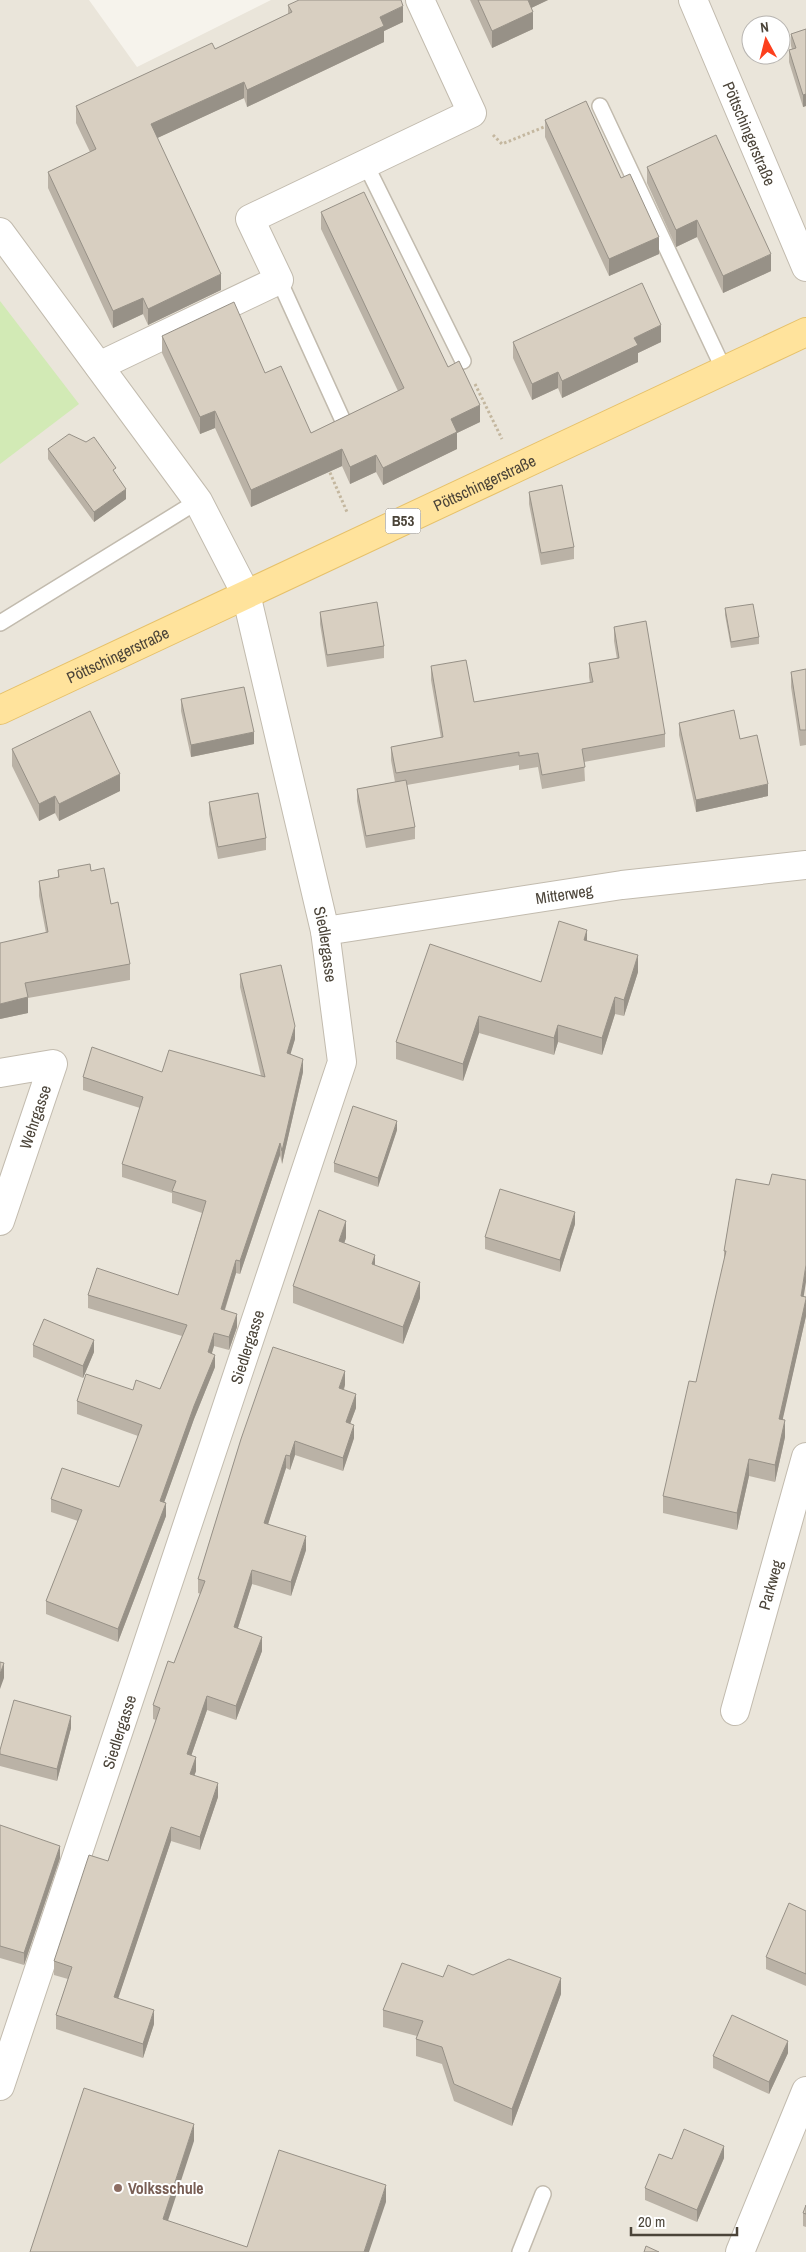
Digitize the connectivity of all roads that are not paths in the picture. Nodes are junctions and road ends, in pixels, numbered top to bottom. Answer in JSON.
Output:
{"nodes":[{"id":1,"x":420,"y":0,"type":"edge"},
{"id":2,"x":694,"y":0,"type":"edge"},
{"id":3,"x":600,"y":106,"type":"road end"},
{"id":4,"x":365,"y":164,"type":"junction"},
{"id":5,"x":0,"y":232,"type":"edge"},
{"id":6,"x":806,"y":267,"type":"edge"},
{"id":7,"x":279,"y":280,"type":"junction"},
{"id":8,"x":806,"y":332,"type":"edge"},
{"id":9,"x":463,"y":361,"type":"road end"},
{"id":10,"x":99,"y":366,"type":"junction"},
{"id":11,"x":724,"y":370,"type":"junction"},
{"id":12,"x":344,"y":423,"type":"edge"},
{"id":13,"x":198,"y":501,"type":"junction"},
{"id":14,"x":246,"y":594,"type":"junction"},
{"id":15,"x":0,"y":623,"type":"edge"},
{"id":16,"x":0,"y":710,"type":"edge"},
{"id":17,"x":806,"y":865,"type":"edge"},
{"id":18,"x":325,"y":931,"type":"junction"},
{"id":19,"x":0,"y":1073,"type":"edge"},
{"id":20,"x":0,"y":1221,"type":"edge"},
{"id":21,"x":806,"y":1458,"type":"edge"},
{"id":22,"x":735,"y":1711,"type":"dead end"},
{"id":23,"x":0,"y":2086,"type":"edge"},
{"id":24,"x":806,"y":2092,"type":"edge"},
{"id":25,"x":543,"y":2194,"type":"dead end"},
{"id":26,"x":520,"y":2252,"type":"edge"},
{"id":27,"x":740,"y":2252,"type":"edge"}],
"edges":[{"from":1,"to":4,"type":"street"},
{"from":2,"to":6,"type":"street","name":"Pöttschingerstraße"},
{"from":3,"to":11,"type":"lane"},
{"from":4,"to":7,"type":"street"},
{"from":4,"to":9,"type":"lane"},
{"from":5,"to":10,"type":"street","name":"Siedlergasse"},
{"from":7,"to":10,"type":"street"},
{"from":7,"to":12,"type":"lane"},
{"from":8,"to":11,"type":"main road","name":"Pöttschingerstraße","number":"B53"},
{"from":10,"to":13,"type":"street","name":"Siedlergasse"},
{"from":11,"to":14,"type":"main road","name":"Pöttschingerstraße","number":"B53"},
{"from":13,"to":14,"type":"street","name":"Siedlergasse"},
{"from":13,"to":15,"type":"lane"},
{"from":14,"to":16,"type":"main road","name":"Pöttschingerstraße","number":"B53"},
{"from":14,"to":18,"type":"street","name":"Siedlergasse"},
{"from":17,"to":18,"type":"street","name":"Mitterweg"},
{"from":18,"to":23,"type":"street","name":"Siedlergasse"},
{"from":19,"to":20,"type":"street","name":"Wehrgasse"},
{"from":21,"to":22,"type":"street","name":"Parkweg"},
{"from":24,"to":27,"type":"street"},
{"from":25,"to":26,"type":"lane"}]}
